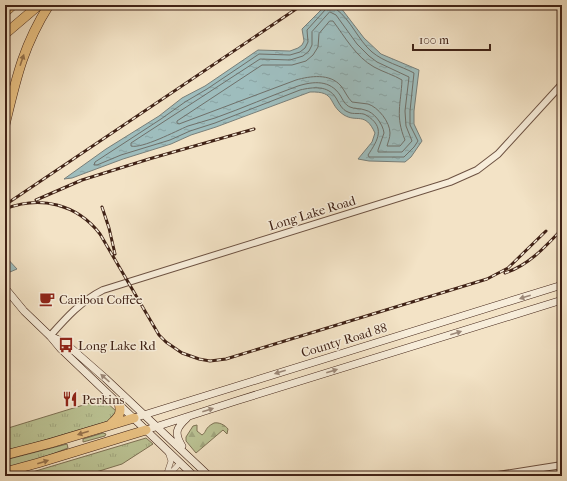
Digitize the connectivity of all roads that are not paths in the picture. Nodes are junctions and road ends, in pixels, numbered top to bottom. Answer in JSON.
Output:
{"nodes":[{"id":1,"x":13,"y":5,"type":"edge"},
{"id":2,"x":39,"y":5,"type":"edge"},
{"id":3,"x":49,"y":5,"type":"edge"},
{"id":4,"x":5,"y":12,"type":"edge"},
{"id":5,"x":5,"y":34,"type":"edge"},
{"id":6,"x":562,"y":84,"type":"edge"},
{"id":7,"x":5,"y":125,"type":"edge"},
{"id":8,"x":562,"y":285,"type":"edge"},
{"id":9,"x":5,"y":288,"type":"edge"},
{"id":10,"x":562,"y":300,"type":"edge"},
{"id":11,"x":50,"y":336,"type":"junction"},
{"id":12,"x":119,"y":404,"type":"junction"},
{"id":13,"x":144,"y":414,"type":"junction"},
{"id":14,"x":189,"y":416,"type":"junction"},
{"id":15,"x":134,"y":418,"type":"junction"},
{"id":16,"x":110,"y":425,"type":"junction"},
{"id":17,"x":157,"y":427,"type":"junction"},
{"id":18,"x":146,"y":430,"type":"junction"},
{"id":19,"x":168,"y":451,"type":"junction"},
{"id":20,"x":186,"y":454,"type":"junction"},
{"id":21,"x":5,"y":455,"type":"edge"},
{"id":22,"x":180,"y":463,"type":"junction"},
{"id":23,"x":562,"y":465,"type":"edge"},
{"id":24,"x":5,"y":472,"type":"edge"},
{"id":25,"x":528,"y":473,"type":"edge"},
{"id":26,"x":167,"y":476,"type":"edge"},
{"id":27,"x":194,"y":476,"type":"edge"},
{"id":28,"x":209,"y":476,"type":"edge"},
{"id":29,"x":492,"y":476,"type":"edge"}],
"edges":[{"from":1,"to":4,"type":"highway"},
{"from":2,"to":5,"type":"highway"},
{"from":7,"to":3,"type":"highway","one_way":true},
{"from":6,"to":11,"type":"street","name":"Long Lake Road"},
{"from":8,"to":13,"type":"main road","name":"County Road 88","one_way":true},
{"from":9,"to":11,"type":"main road"},
{"from":14,"to":10,"type":"main road","name":"County Road 88","one_way":true},
{"from":11,"to":12,"type":"main road"},
{"from":13,"to":11,"type":"main road","one_way":true},
{"from":12,"to":15,"type":"main road"},
{"from":12,"to":16,"type":"highway"},
{"from":13,"to":15,"type":"main road","name":"County Road 88"},
{"from":13,"to":17,"type":"main road"},
{"from":14,"to":17,"type":"main road","name":"County Road 88"},
{"from":14,"to":20,"type":"main road"},
{"from":15,"to":16,"type":"highway"},
{"from":15,"to":18,"type":"main road"},
{"from":16,"to":21,"type":"highway","one_way":true},
{"from":17,"to":18,"type":"main road","name":"County Road 88"},
{"from":17,"to":20,"type":"main road"},
{"from":18,"to":19,"type":"main road"},
{"from":24,"to":18,"type":"highway","one_way":true},
{"from":19,"to":22,"type":"main road"},
{"from":19,"to":26,"type":"street"},
{"from":20,"to":28,"type":"main road"},
{"from":22,"to":26,"type":"street"},
{"from":22,"to":27,"type":"main road"},
{"from":23,"to":25,"type":"street"},
{"from":25,"to":29,"type":"street"}]}
